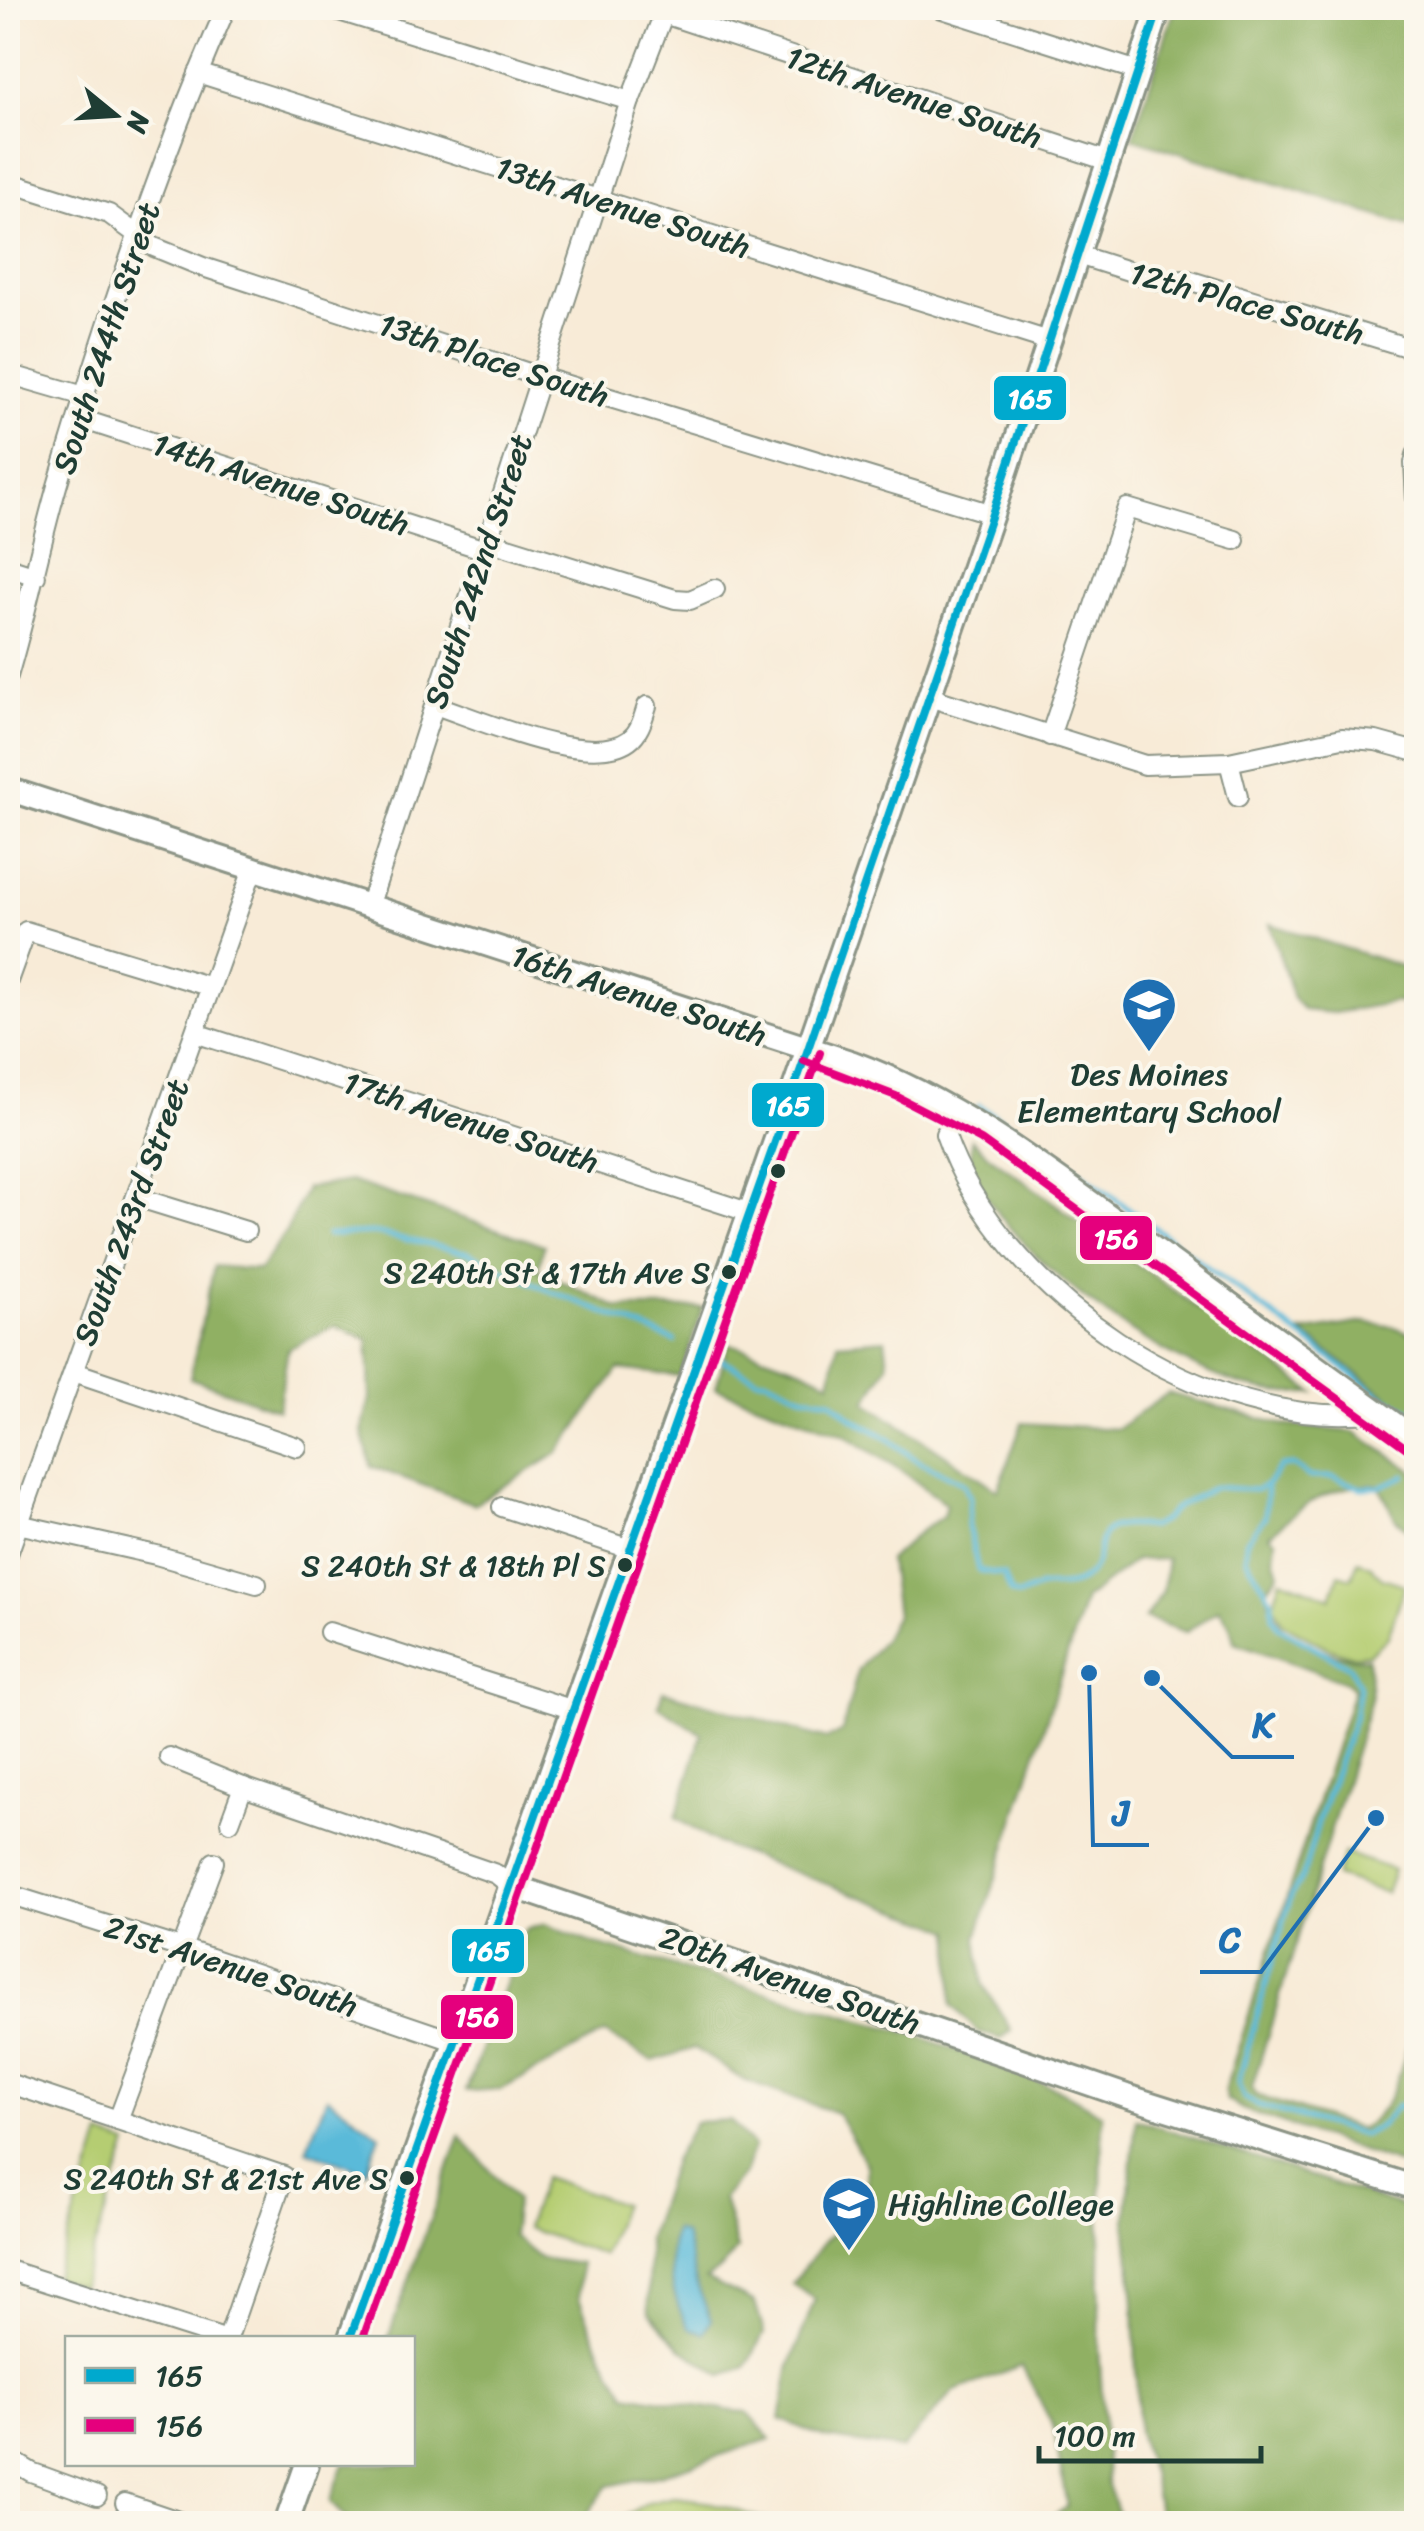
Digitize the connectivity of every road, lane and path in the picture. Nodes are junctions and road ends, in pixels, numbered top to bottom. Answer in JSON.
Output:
{"nodes":[{"id":1,"x":226,"y":8,"type":"edge"},
{"id":2,"x":329,"y":8,"type":"edge"},
{"id":3,"x":939,"y":8,"type":"edge"},
{"id":4,"x":1159,"y":8,"type":"edge"},
{"id":5,"x":665,"y":11,"type":"edge"},
{"id":6,"x":1138,"y":71,"type":"junction"},
{"id":7,"x":198,"y":73,"type":"junction"},
{"id":8,"x":630,"y":101,"type":"junction"},
{"id":9,"x":1108,"y":160,"type":"junction"},
{"id":10,"x":8,"y":182,"type":"edge"},
{"id":11,"x":598,"y":199,"type":"junction"},
{"id":12,"x":139,"y":236,"type":"junction"},
{"id":13,"x":1078,"y":255,"type":"junction"},
{"id":14,"x":1048,"y":341,"type":"junction"},
{"id":15,"x":1416,"y":350,"type":"edge"},
{"id":16,"x":8,"y":374,"type":"edge"},
{"id":17,"x":541,"y":377,"type":"junction"},
{"id":18,"x":84,"y":396,"type":"junction"},
{"id":19,"x":78,"y":418,"type":"junction"},
{"id":20,"x":1416,"y":455,"type":"edge"},
{"id":21,"x":1416,"y":500,"type":"edge"},
{"id":22,"x":992,"y":514,"type":"junction"},
{"id":23,"x":1235,"y":540,"type":"dead end"},
{"id":24,"x":486,"y":545,"type":"junction"},
{"id":25,"x":8,"y":568,"type":"edge"},
{"id":26,"x":36,"y":576,"type":"junction"},
{"id":27,"x":715,"y":589,"type":"dead end"},
{"id":28,"x":8,"y":676,"type":"edge"},
{"id":29,"x":928,"y":697,"type":"junction"},
{"id":30,"x":435,"y":704,"type":"junction"},
{"id":31,"x":647,"y":706,"type":"dead end"},
{"id":32,"x":1050,"y":736,"type":"junction"},
{"id":33,"x":1416,"y":752,"type":"edge"},
{"id":34,"x":1229,"y":762,"type":"junction"},
{"id":35,"x":8,"y":788,"type":"edge"},
{"id":36,"x":1238,"y":796,"type":"dead end"},
{"id":37,"x":253,"y":869,"type":"junction"},
{"id":38,"x":369,"y":908,"type":"junction"},
{"id":39,"x":8,"y":981,"type":"edge"},
{"id":40,"x":211,"y":988,"type":"junction"},
{"id":41,"x":194,"y":1033,"type":"junction"},
{"id":42,"x":808,"y":1049,"type":"junction"},
{"id":43,"x":944,"y":1134,"type":"dead end"},
{"id":44,"x":136,"y":1197,"type":"junction"},
{"id":45,"x":748,"y":1212,"type":"junction"},
{"id":46,"x":246,"y":1232,"type":"dead end"},
{"id":47,"x":74,"y":1372,"type":"junction"},
{"id":48,"x":1378,"y":1412,"type":"junction"},
{"id":49,"x":1416,"y":1440,"type":"edge"},
{"id":50,"x":297,"y":1448,"type":"dead end"},
{"id":51,"x":502,"y":1507,"type":"dead end"},
{"id":52,"x":18,"y":1524,"type":"junction"},
{"id":53,"x":630,"y":1548,"type":"junction"},
{"id":54,"x":8,"y":1554,"type":"edge"},
{"id":55,"x":257,"y":1584,"type":"dead end"},
{"id":56,"x":329,"y":1632,"type":"dead end"},
{"id":57,"x":574,"y":1710,"type":"junction"},
{"id":58,"x":169,"y":1758,"type":"dead end"},
{"id":59,"x":243,"y":1787,"type":"junction"},
{"id":60,"x":230,"y":1822,"type":"dead end"},
{"id":61,"x":214,"y":1862,"type":"dead end"},
{"id":62,"x":510,"y":1885,"type":"junction"},
{"id":63,"x":8,"y":1894,"type":"edge"},
{"id":64,"x":184,"y":1949,"type":"junction"},
{"id":65,"x":454,"y":2041,"type":"junction"},
{"id":66,"x":8,"y":2082,"type":"edge"},
{"id":67,"x":118,"y":2120,"type":"junction"},
{"id":68,"x":1416,"y":2188,"type":"edge"},
{"id":69,"x":8,"y":2270,"type":"edge"},
{"id":70,"x":219,"y":2336,"type":"edge"},
{"id":71,"x":226,"y":2336,"type":"edge"},
{"id":72,"x":351,"y":2336,"type":"edge"},
{"id":73,"x":8,"y":2458,"type":"edge"},
{"id":74,"x":306,"y":2466,"type":"edge"},
{"id":75,"x":97,"y":2496,"type":"dead end"},
{"id":76,"x":125,"y":2502,"type":"dead end"},
{"id":77,"x":187,"y":2524,"type":"edge"},
{"id":78,"x":286,"y":2524,"type":"edge"}],
"edges":[{"from":1,"to":7,"type":"street","name":"South 244th Street"},
{"from":2,"to":8,"type":"street"},
{"from":3,"to":6,"type":"street"},
{"from":4,"to":6,"type":"main road"},
{"from":5,"to":8,"type":"street","name":"South 242nd Street"},
{"from":5,"to":9,"type":"street","name":"12th Avenue South"},
{"from":6,"to":9,"type":"main road"},
{"from":7,"to":11,"type":"street","name":"13th Avenue South"},
{"from":7,"to":12,"type":"street","name":"South 244th Street"},
{"from":8,"to":11,"type":"street","name":"South 242nd Street"},
{"from":9,"to":13,"type":"main road"},
{"from":10,"to":12,"type":"street","name":"13th Place South"},
{"from":11,"to":14,"type":"street","name":"13th Avenue South"},
{"from":11,"to":17,"type":"street","name":"South 242nd Street"},
{"from":12,"to":17,"type":"street","name":"13th Place South"},
{"from":12,"to":18,"type":"street","name":"South 244th Street"},
{"from":13,"to":14,"type":"main road"},
{"from":13,"to":15,"type":"street","name":"12th Place South"},
{"from":14,"to":22,"type":"main road"},
{"from":16,"to":18,"type":"street"},
{"from":17,"to":22,"type":"street","name":"13th Place South"},
{"from":17,"to":24,"type":"street","name":"South 242nd Street"},
{"from":18,"to":19,"type":"street","name":"South 244th Street"},
{"from":19,"to":24,"type":"street","name":"14th Avenue South"},
{"from":19,"to":26,"type":"street","name":"South 244th Street"},
{"from":20,"to":21,"type":"street"},
{"from":22,"to":29,"type":"main road"},
{"from":23,"to":32,"type":"street"},
{"from":24,"to":27,"type":"street","name":"14th Avenue South"},
{"from":24,"to":30,"type":"street","name":"South 242nd Street"},
{"from":25,"to":26,"type":"street"},
{"from":26,"to":28,"type":"street","name":"South 244th Street"},
{"from":29,"to":32,"type":"street"},
{"from":29,"to":42,"type":"main road"},
{"from":30,"to":31,"type":"street"},
{"from":30,"to":38,"type":"street","name":"South 242nd Street"},
{"from":32,"to":34,"type":"street"},
{"from":33,"to":34,"type":"street"},
{"from":34,"to":36,"type":"street"},
{"from":35,"to":37,"type":"main road","name":"16th Avenue South"},
{"from":37,"to":38,"type":"main road","name":"16th Avenue South"},
{"from":37,"to":40,"type":"street","name":"South 243rd Street"},
{"from":38,"to":42,"type":"main road","name":"16th Avenue South"},
{"from":39,"to":40,"type":"street"},
{"from":40,"to":41,"type":"street","name":"South 243rd Street"},
{"from":41,"to":44,"type":"street","name":"South 243rd Street"},
{"from":41,"to":45,"type":"street","name":"17th Avenue South"},
{"from":42,"to":45,"type":"main road"},
{"from":42,"to":48,"type":"main road","name":"16th Avenue South"},
{"from":43,"to":48,"type":"street"},
{"from":44,"to":46,"type":"street"},
{"from":44,"to":47,"type":"street","name":"South 243rd Street"},
{"from":45,"to":53,"type":"main road"},
{"from":47,"to":50,"type":"street"},
{"from":47,"to":52,"type":"street","name":"South 243rd Street"},
{"from":48,"to":49,"type":"main road","name":"16th Avenue South"},
{"from":51,"to":53,"type":"street"},
{"from":52,"to":54,"type":"street","name":"South 243rd Street"},
{"from":52,"to":55,"type":"street"},
{"from":53,"to":57,"type":"main road"},
{"from":56,"to":57,"type":"street"},
{"from":57,"to":62,"type":"main road"},
{"from":58,"to":59,"type":"street","name":"20th Avenue South"},
{"from":59,"to":60,"type":"street"},
{"from":59,"to":62,"type":"street","name":"20th Avenue South"},
{"from":61,"to":64,"type":"street"},
{"from":62,"to":65,"type":"main road"},
{"from":62,"to":68,"type":"main road","name":"20th Avenue South"},
{"from":63,"to":64,"type":"street","name":"21st Avenue South"},
{"from":64,"to":65,"type":"street","name":"21st Avenue South"},
{"from":64,"to":67,"type":"street"},
{"from":65,"to":72,"type":"main road"},
{"from":66,"to":67,"type":"street"},
{"from":67,"to":71,"type":"street"},
{"from":69,"to":70,"type":"street"},
{"from":73,"to":75,"type":"street"},
{"from":74,"to":78,"type":"main road"},
{"from":76,"to":77,"type":"street"}]}
